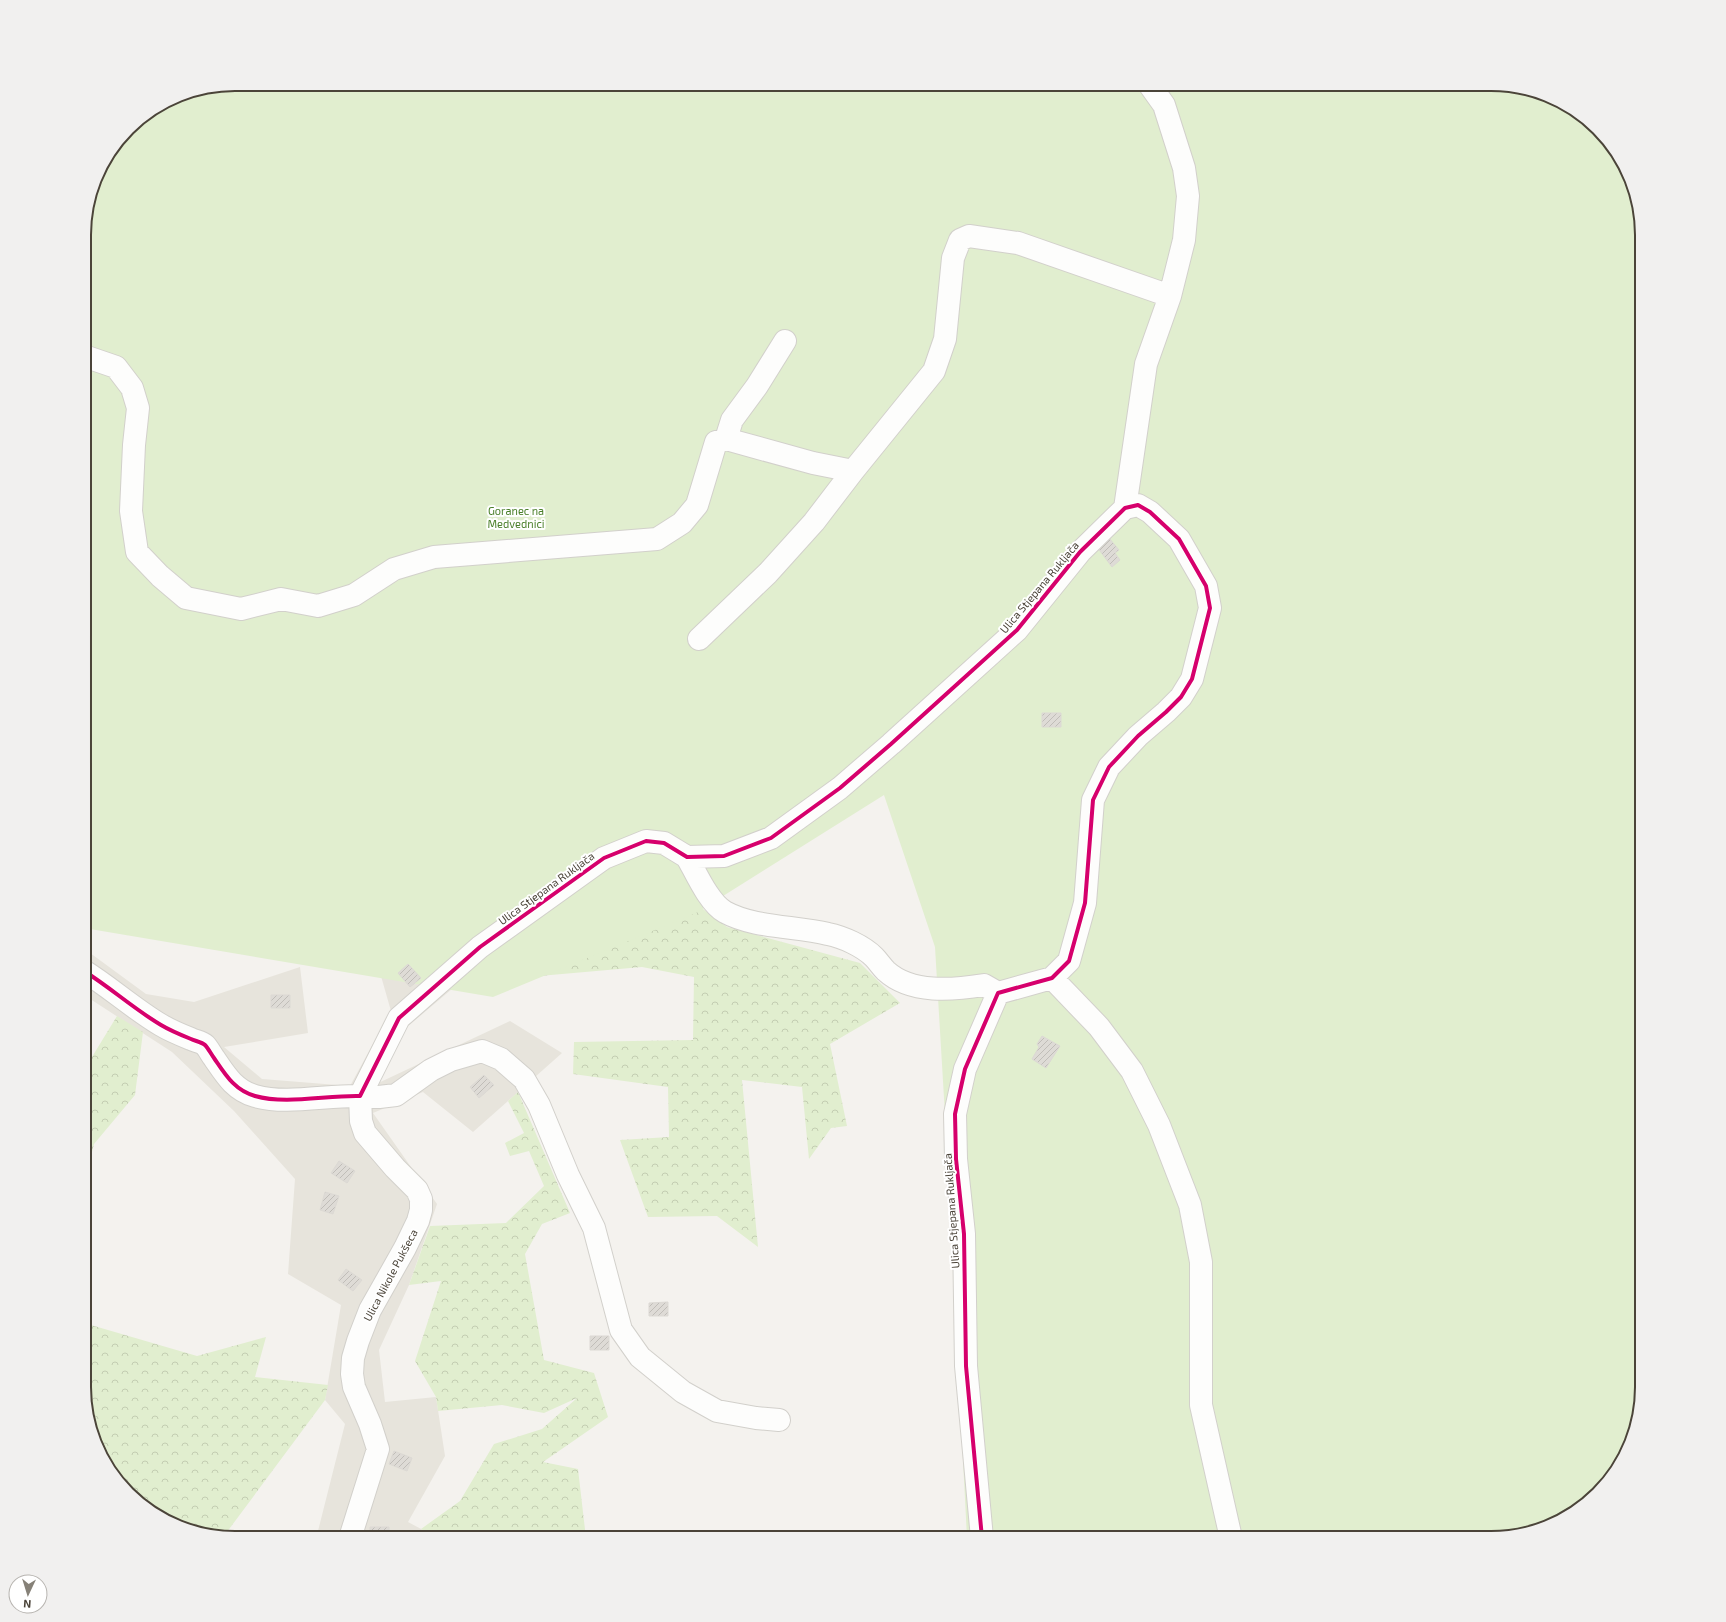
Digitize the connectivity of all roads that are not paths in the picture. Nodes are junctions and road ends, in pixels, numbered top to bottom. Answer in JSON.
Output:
{"nodes":[{"id":1,"x":1154,"y":91,"type":"edge"},
{"id":2,"x":1170,"y":296,"type":"junction"},
{"id":3,"x":785,"y":341,"type":"dead end"},
{"id":4,"x":91,"y":358,"type":"edge"},
{"id":5,"x":726,"y":438,"type":"junction"},
{"id":6,"x":853,"y":471,"type":"junction"},
{"id":7,"x":1125,"y":508,"type":"junction"},
{"id":8,"x":699,"y":639,"type":"dead end"},
{"id":9,"x":687,"y":858,"type":"junction"},
{"id":10,"x":91,"y":976,"type":"edge"},
{"id":11,"x":1052,"y":978,"type":"junction"},
{"id":12,"x":998,"y":993,"type":"junction"},
{"id":13,"x":360,"y":1096,"type":"junction"},
{"id":14,"x":779,"y":1420,"type":"dead end"},
{"id":15,"x":352,"y":1531,"type":"edge"},
{"id":16,"x":981,"y":1531,"type":"edge"},
{"id":17,"x":1230,"y":1531,"type":"edge"}],
"edges":[{"from":1,"to":2,"type":"street"},
{"from":2,"to":6,"type":"street"},
{"from":2,"to":7,"type":"street"},
{"from":3,"to":5,"type":"street"},
{"from":4,"to":5,"type":"street"},
{"from":5,"to":6,"type":"street"},
{"from":6,"to":8,"type":"street"},
{"from":7,"to":9,"type":"street","name":"Ulica Stjepana Rukljača"},
{"from":7,"to":11,"type":"street"},
{"from":9,"to":12,"type":"street","name":"Ulica Stjepana Rukljača"},
{"from":9,"to":13,"type":"street","name":"Ulica Stjepana Rukljača"},
{"from":10,"to":13,"type":"street"},
{"from":11,"to":12,"type":"street"},
{"from":11,"to":17,"type":"street"},
{"from":12,"to":16,"type":"street","name":"Ulica Stjepana Rukljača"},
{"from":13,"to":14,"type":"street"},
{"from":13,"to":15,"type":"street","name":"Ulica Nikole Pukšeca"}]}
